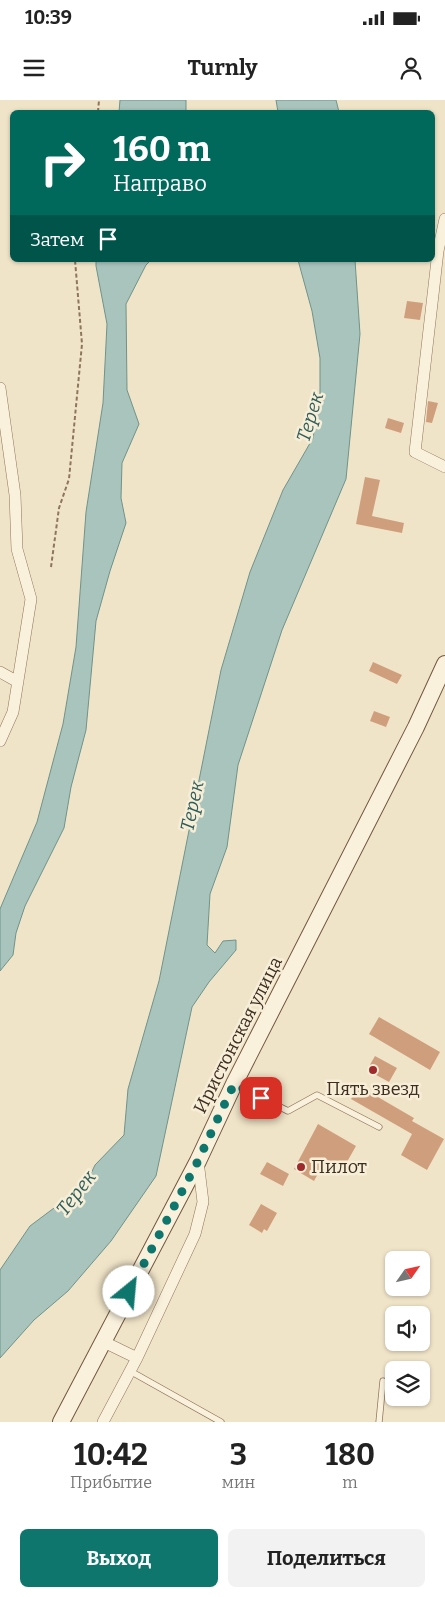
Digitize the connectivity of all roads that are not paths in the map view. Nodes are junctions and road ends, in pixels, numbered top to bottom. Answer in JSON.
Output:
{"nodes":[{"id":1,"x":445,"y":219,"type":"edge"},
{"id":2,"x":0,"y":388,"type":"edge"},
{"id":3,"x":4,"y":439,"type":"edge"},
{"id":4,"x":445,"y":467,"type":"edge"},
{"id":5,"x":445,"y":664,"type":"edge"},
{"id":6,"x":0,"y":672,"type":"edge"},
{"id":7,"x":18,"y":682,"type":"junction"},
{"id":8,"x":0,"y":741,"type":"edge"},
{"id":9,"x":234,"y":1084,"type":"junction"},
{"id":10,"x":379,"y":1127,"type":"dead end"},
{"id":11,"x":198,"y":1161,"type":"junction"},
{"id":12,"x":104,"y":1342,"type":"junction"},
{"id":13,"x":137,"y":1358,"type":"junction"},
{"id":14,"x":130,"y":1371,"type":"junction"},
{"id":15,"x":383,"y":1381,"type":"dead end"},
{"id":16,"x":61,"y":1422,"type":"edge"},
{"id":17,"x":103,"y":1422,"type":"edge"},
{"id":18,"x":221,"y":1422,"type":"edge"},
{"id":19,"x":379,"y":1422,"type":"edge"}],
"edges":[{"from":1,"to":4,"type":"street"},
{"from":2,"to":3,"type":"street"},
{"from":3,"to":7,"type":"street"},
{"from":5,"to":9,"type":"main road","name":"Иристонская улица"},
{"from":6,"to":7,"type":"street"},
{"from":7,"to":8,"type":"street"},
{"from":9,"to":10,"type":"lane"},
{"from":9,"to":11,"type":"main road","name":"Иристонская улица"},
{"from":11,"to":12,"type":"main road","name":"Иристонская улица"},
{"from":11,"to":13,"type":"street"},
{"from":12,"to":13,"type":"street"},
{"from":12,"to":16,"type":"main road","name":"Иристонская улица"},
{"from":13,"to":14,"type":"street"},
{"from":14,"to":17,"type":"street"},
{"from":14,"to":18,"type":"lane"},
{"from":15,"to":19,"type":"lane"}]}
